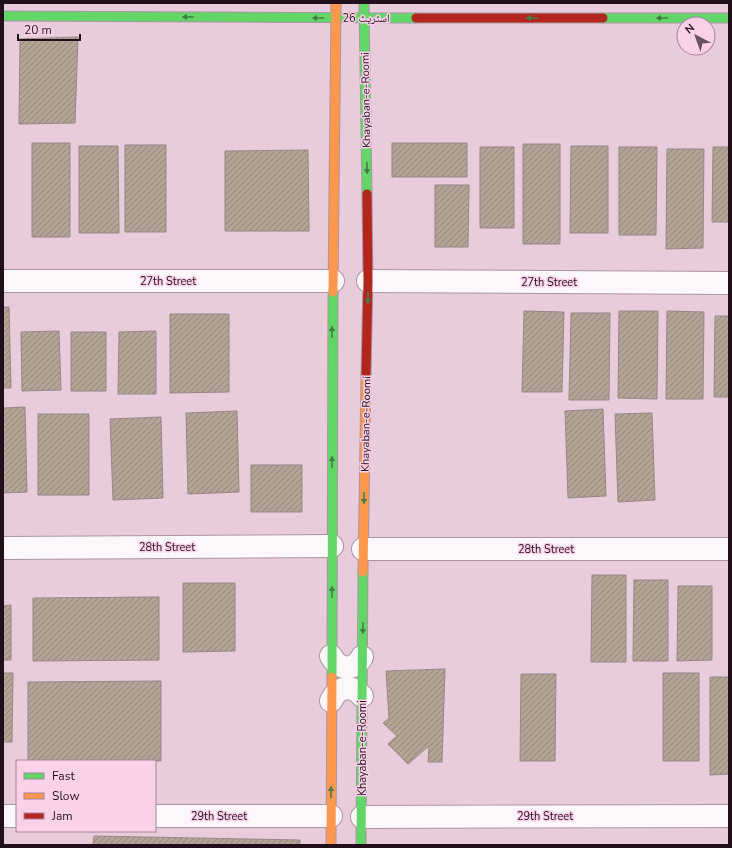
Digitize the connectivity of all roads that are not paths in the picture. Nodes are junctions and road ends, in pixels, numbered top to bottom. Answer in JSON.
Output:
{"nodes":[{"id":1,"x":336,"y":3,"type":"edge"},
{"id":2,"x":364,"y":3,"type":"edge"},
{"id":3,"x":3,"y":16,"type":"edge"},
{"id":4,"x":336,"y":18,"type":"junction"},
{"id":5,"x":364,"y":18,"type":"junction"},
{"id":6,"x":729,"y":18,"type":"edge"},
{"id":7,"x":3,"y":281,"type":"edge"},
{"id":8,"x":333,"y":281,"type":"junction"},
{"id":9,"x":368,"y":281,"type":"junction"},
{"id":10,"x":729,"y":283,"type":"edge"},
{"id":11,"x":332,"y":546,"type":"junction"},
{"id":12,"x":3,"y":548,"type":"edge"},
{"id":13,"x":363,"y":549,"type":"junction"},
{"id":14,"x":729,"y":549,"type":"edge"},
{"id":15,"x":331,"y":656,"type":"junction"},
{"id":16,"x":362,"y":657,"type":"junction"},
{"id":17,"x":362,"y":696,"type":"junction"},
{"id":18,"x":331,"y":701,"type":"junction"},
{"id":19,"x":3,"y":816,"type":"edge"},
{"id":20,"x":16,"y":816,"type":"edge"},
{"id":21,"x":156,"y":816,"type":"edge"},
{"id":22,"x":331,"y":816,"type":"junction"},
{"id":23,"x":729,"y":816,"type":"edge"},
{"id":24,"x":362,"y":817,"type":"junction"},
{"id":25,"x":331,"y":845,"type":"edge"},
{"id":26,"x":362,"y":845,"type":"edge"}],
"edges":[{"from":1,"to":4,"type":"street"},
{"from":2,"to":5,"type":"street","name":"Khayaban-e-Roomi"},
{"from":4,"to":3,"type":"street","name":"اسٹریٹ 26","one_way":true},
{"from":4,"to":5,"type":"street","name":"اسٹریٹ 26"},
{"from":4,"to":8,"type":"street"},
{"from":6,"to":5,"type":"street","name":"اسٹریٹ 26","one_way":true},
{"from":5,"to":9,"type":"street","name":"Khayaban-e-Roomi","one_way":true},
{"from":7,"to":8,"type":"street","name":"27th Street"},
{"from":11,"to":8,"type":"street","one_way":true},
{"from":9,"to":10,"type":"street","name":"27th Street"},
{"from":9,"to":13,"type":"street","name":"Khayaban-e-Roomi","one_way":true},
{"from":11,"to":12,"type":"street","name":"28th Street"},
{"from":15,"to":11,"type":"street","one_way":true},
{"from":13,"to":14,"type":"street","name":"28th Street"},
{"from":13,"to":16,"type":"street","name":"Khayaban-e-Roomi","one_way":true},
{"from":15,"to":16,"type":"street"},
{"from":15,"to":18,"type":"street"},
{"from":16,"to":17,"type":"street","name":"Khayaban-e-Roomi"},
{"from":17,"to":18,"type":"street"},
{"from":17,"to":24,"type":"street","name":"Khayaban-e-Roomi"},
{"from":22,"to":18,"type":"street","one_way":true},
{"from":19,"to":20,"type":"street"},
{"from":21,"to":22,"type":"street","name":"29th Street"},
{"from":22,"to":25,"type":"street"},
{"from":23,"to":24,"type":"street","name":"29th Street"},
{"from":24,"to":26,"type":"street","name":"Khayaban-e-Roomi"}]}
